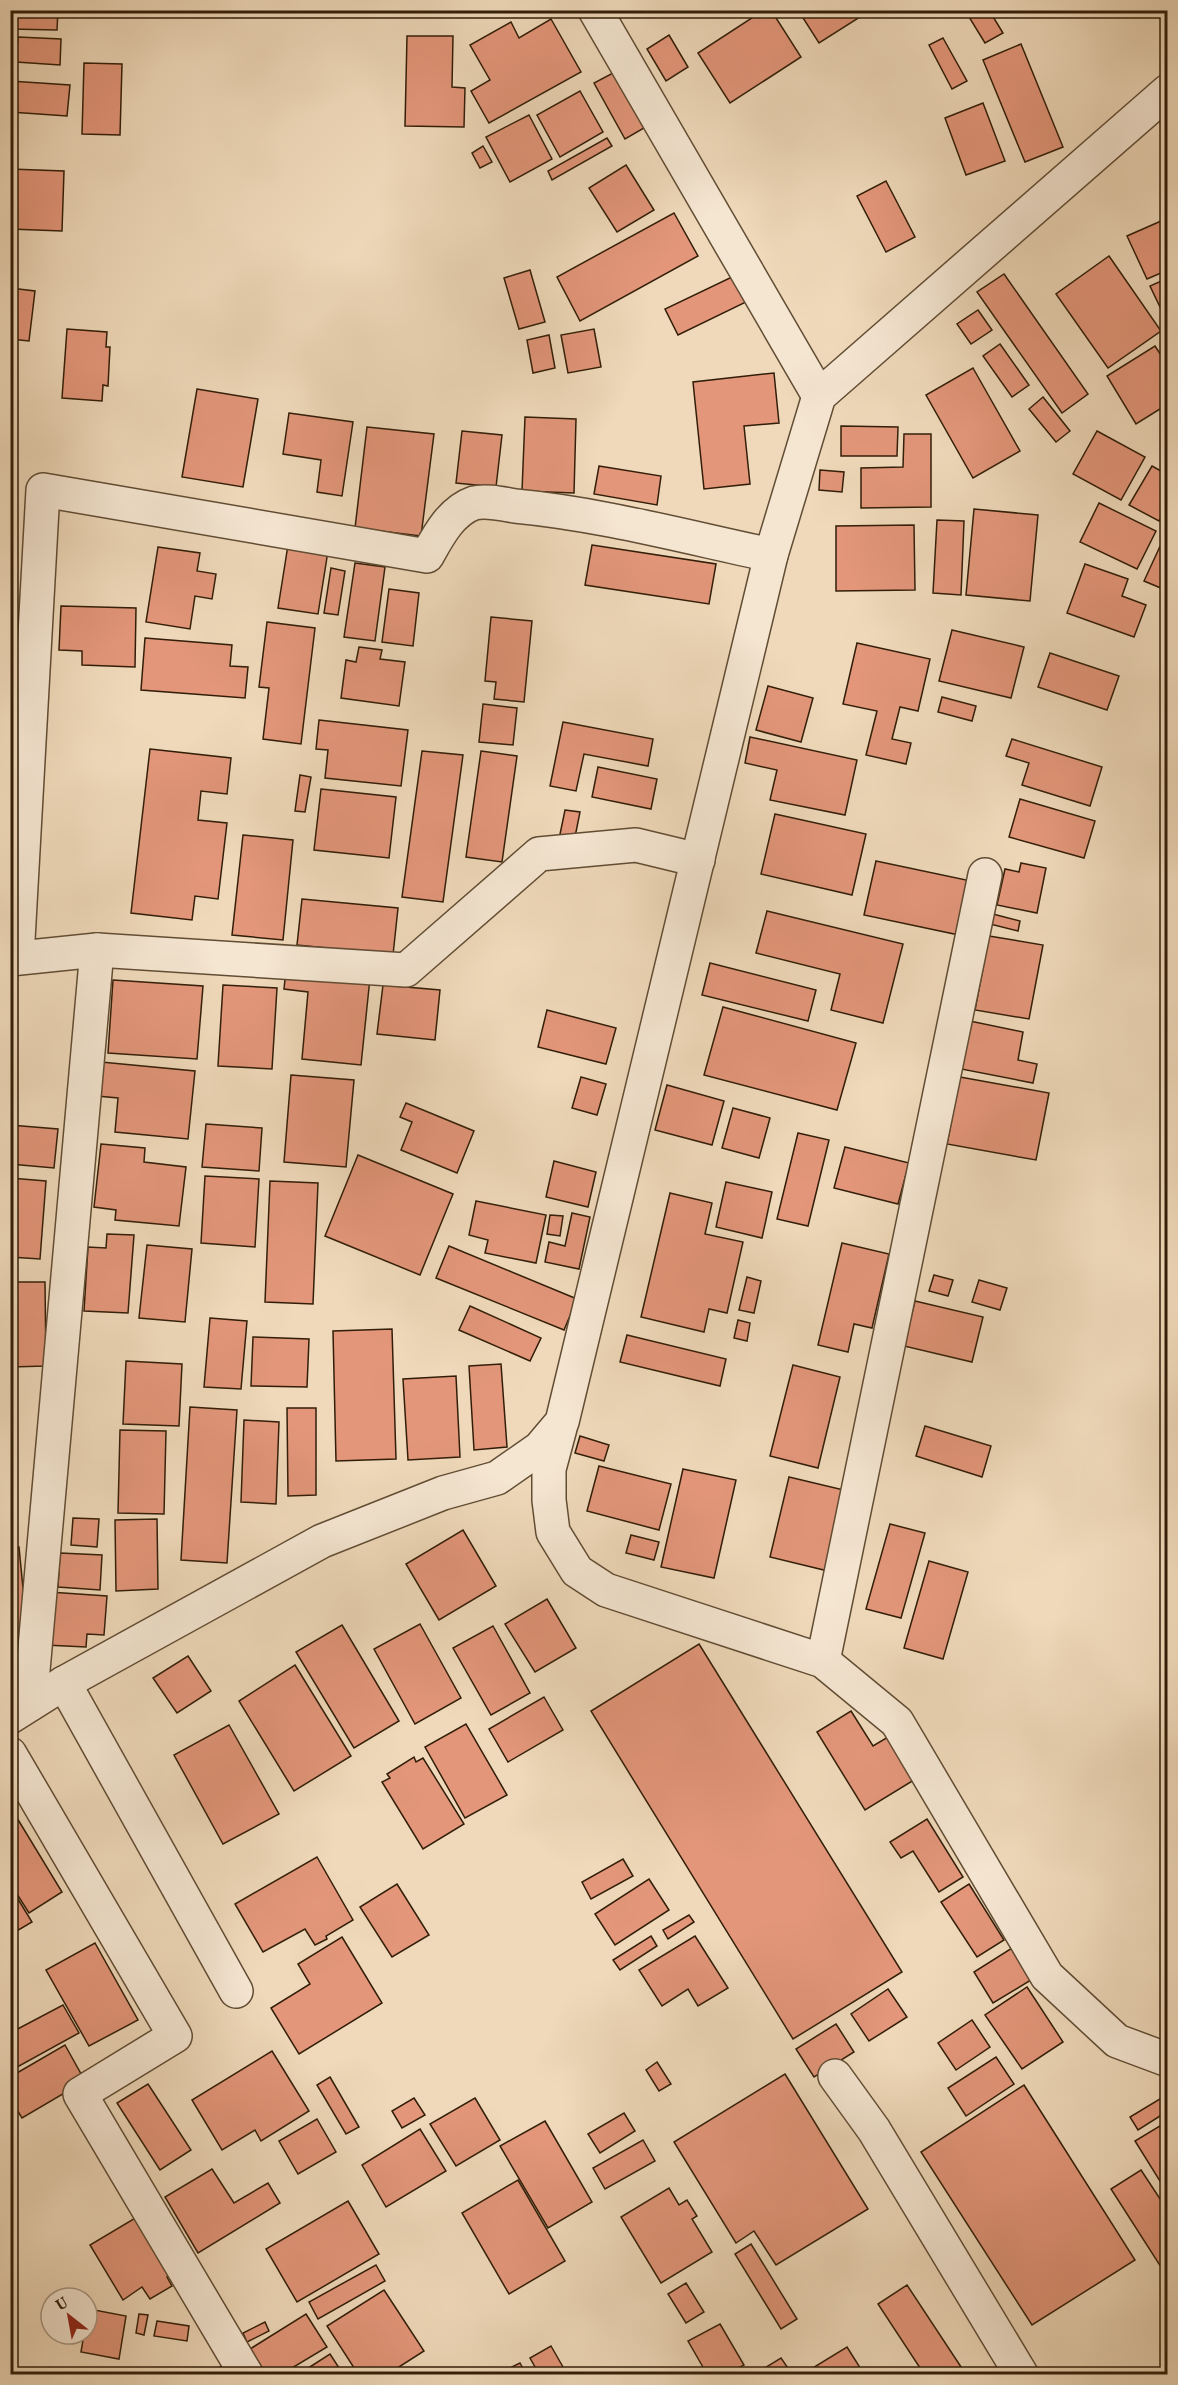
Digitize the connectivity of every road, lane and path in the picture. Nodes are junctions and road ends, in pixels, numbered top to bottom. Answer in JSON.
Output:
{"nodes":[{"id":1,"x":595,"y":10,"type":"edge"},
{"id":2,"x":1167,"y":91,"type":"edge"},
{"id":3,"x":819,"y":396,"type":"junction"},
{"id":4,"x":771,"y":555,"type":"junction"},
{"id":5,"x":698,"y":860,"type":"junction"},
{"id":6,"x":985,"y":875,"type":"dead end"},
{"id":7,"x":98,"y":950,"type":"junction"},
{"id":8,"x":14,"y":959,"type":"edge"},
{"id":9,"x":562,"y":1422,"type":"junction"},
{"id":10,"x":823,"y":1661,"type":"junction"},
{"id":11,"x":64,"y":1683,"type":"junction"},
{"id":12,"x":20,"y":1711,"type":"edge"},
{"id":13,"x":10,"y":1754,"type":"edge"},
{"id":14,"x":236,"y":1991,"type":"dead end"},
{"id":15,"x":1167,"y":2060,"type":"edge"},
{"id":16,"x":835,"y":2076,"type":"dead end"},
{"id":17,"x":246,"y":2374,"type":"edge"},
{"id":18,"x":1022,"y":2374,"type":"edge"}],
"edges":[{"from":1,"to":3,"type":"street"},
{"from":2,"to":3,"type":"street"},
{"from":3,"to":4,"type":"street"},
{"from":4,"to":5,"type":"street"},
{"from":4,"to":8,"type":"street"},
{"from":5,"to":7,"type":"street"},
{"from":5,"to":9,"type":"street"},
{"from":6,"to":10,"type":"street"},
{"from":7,"to":8,"type":"street"},
{"from":7,"to":12,"type":"street"},
{"from":9,"to":10,"type":"street"},
{"from":9,"to":11,"type":"street"},
{"from":10,"to":15,"type":"street"},
{"from":11,"to":12,"type":"street"},
{"from":11,"to":14,"type":"street"},
{"from":13,"to":17,"type":"street"},
{"from":16,"to":18,"type":"street"}]}
